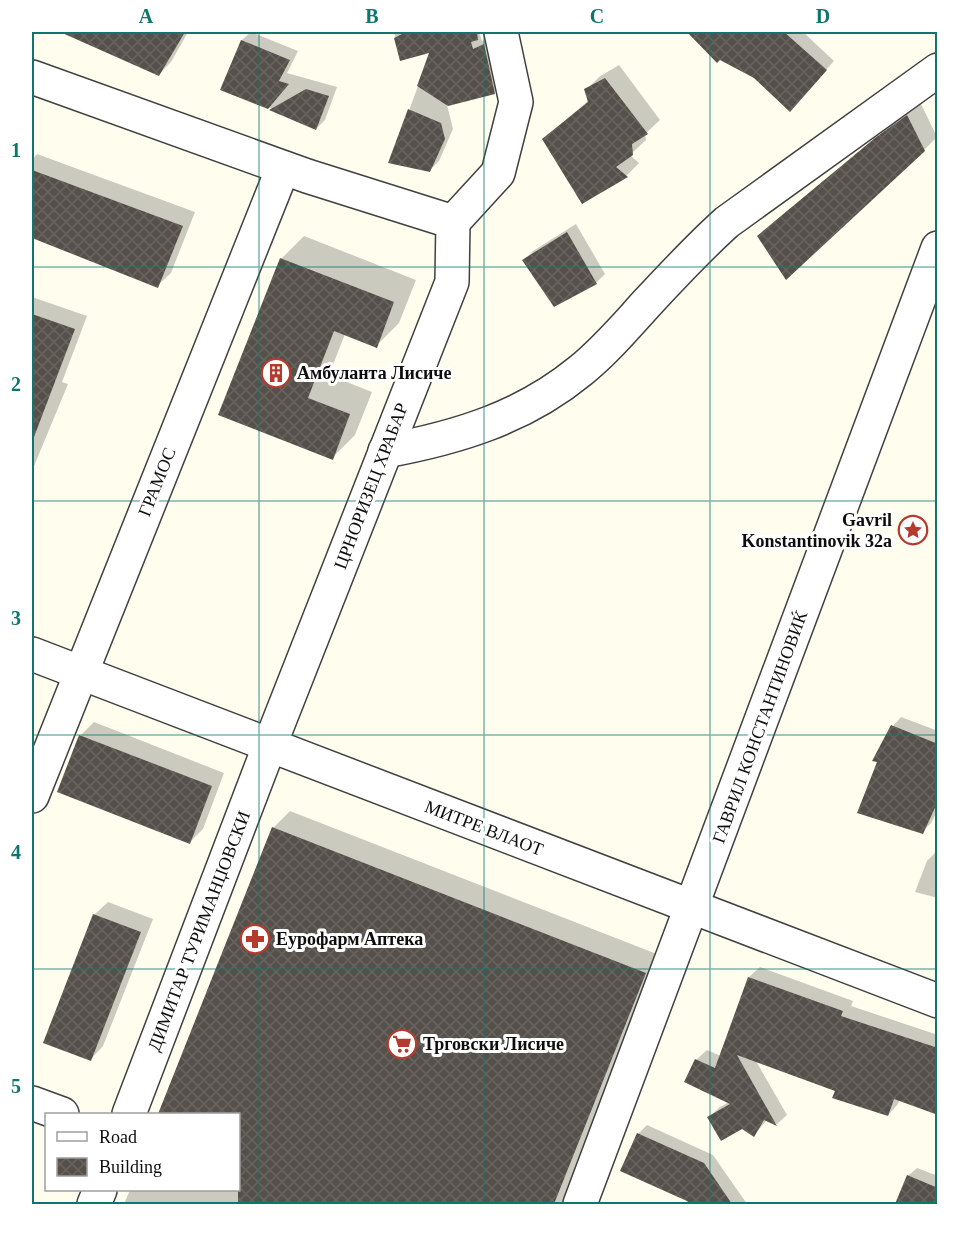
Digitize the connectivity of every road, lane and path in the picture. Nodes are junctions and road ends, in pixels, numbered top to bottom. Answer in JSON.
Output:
{"nodes":[{"id":1,"x":501,"y":32,"type":"edge"},
{"id":2,"x":938,"y":70,"type":"edge"},
{"id":3,"x":32,"y":77,"type":"edge"},
{"id":4,"x":283,"y":168,"type":"junction"},
{"id":5,"x":453,"y":222,"type":"junction"},
{"id":6,"x":938,"y":248,"type":"edge"},
{"id":7,"x":385,"y":451,"type":"junction"},
{"id":8,"x":32,"y":654,"type":"edge"},
{"id":9,"x":80,"y":673,"type":"junction"},
{"id":10,"x":269,"y":747,"type":"junction"},
{"id":11,"x":32,"y":796,"type":"edge"},
{"id":12,"x":693,"y":906,"type":"junction"},
{"id":13,"x":938,"y":1001,"type":"edge"},
{"id":14,"x":32,"y":1103,"type":"edge"},
{"id":15,"x":59,"y":1113,"type":"edge"},
{"id":16,"x":129,"y":1113,"type":"edge"},
{"id":17,"x":580,"y":1204,"type":"edge"}],
"edges":[{"from":1,"to":5,"type":"street"},
{"from":2,"to":7,"type":"street"},
{"from":3,"to":4,"type":"street"},
{"from":4,"to":5,"type":"street"},
{"from":4,"to":9,"type":"street","name":"ГРАМОС"},
{"from":5,"to":7,"type":"street","name":"ЦРНОРИЗЕЦ ХРАБАР"},
{"from":6,"to":12,"type":"street","name":"ГАВРИЛ КОНСТАНТИНОВИЌ"},
{"from":7,"to":10,"type":"street","name":"ЦРНОРИЗЕЦ ХРАБАР"},
{"from":8,"to":9,"type":"street","name":"МИТРЕ ВЛАОТ"},
{"from":9,"to":10,"type":"street","name":"МИТРЕ ВЛАОТ"},
{"from":9,"to":11,"type":"street","name":"ГРАМОС"},
{"from":10,"to":12,"type":"street","name":"МИТРЕ ВЛАОТ"},
{"from":10,"to":16,"type":"street","name":"ДИМИТАР ТУРИМАНЏОВСКИ"},
{"from":12,"to":13,"type":"street","name":"МИТРЕ ВЛАОТ"},
{"from":12,"to":17,"type":"street","name":"ГАВРИЛ КОНСТАНТИНОВИЌ"},
{"from":14,"to":15,"type":"street"}]}
